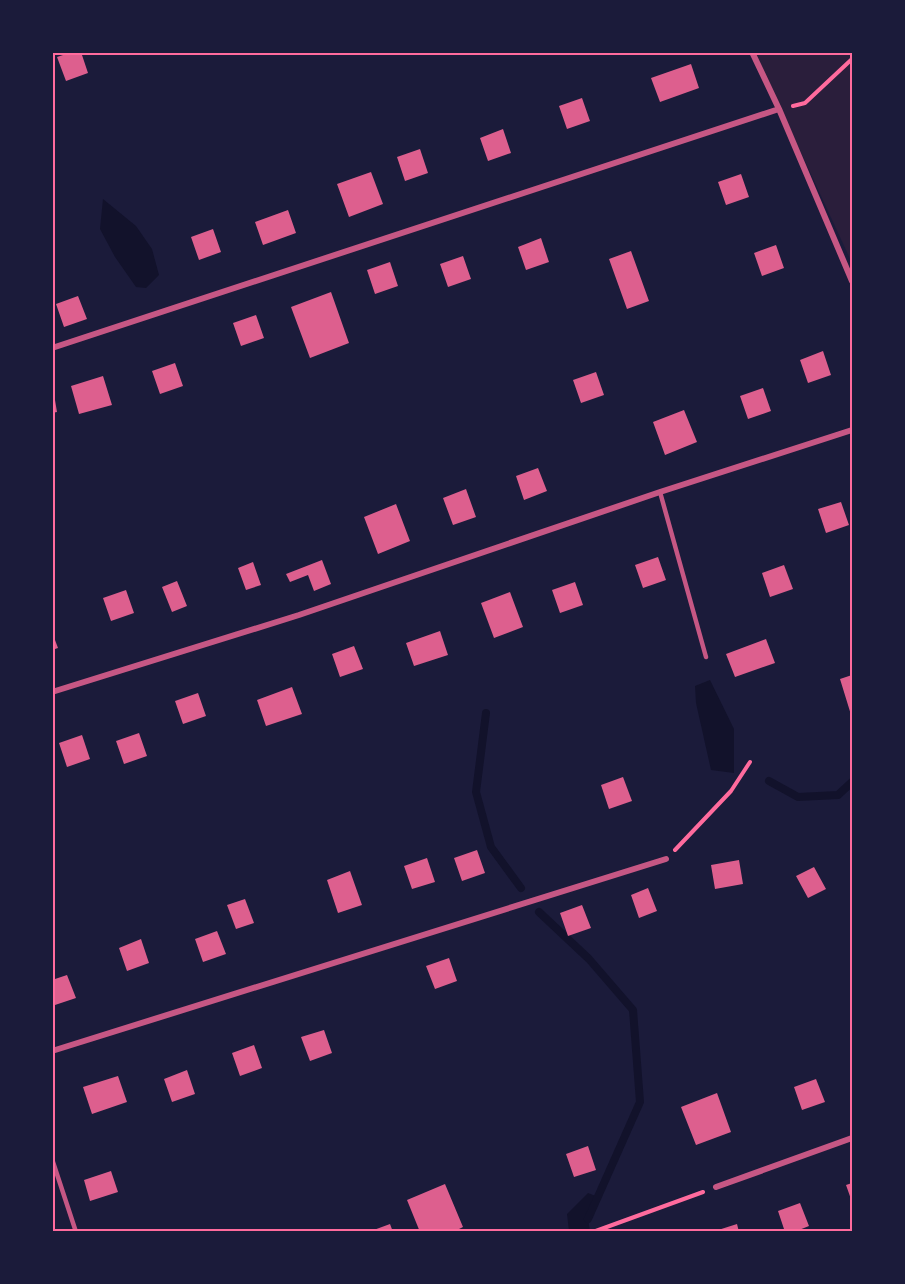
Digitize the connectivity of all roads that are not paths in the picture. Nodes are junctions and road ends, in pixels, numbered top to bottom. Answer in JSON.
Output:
{"nodes":[{"id":1,"x":752,"y":52,"type":"edge"},
{"id":2,"x":779,"y":109,"type":"junction"},
{"id":3,"x":852,"y":281,"type":"edge"},
{"id":4,"x":52,"y":348,"type":"edge"},
{"id":5,"x":852,"y":430,"type":"edge"},
{"id":6,"x":660,"y":492,"type":"junction"},
{"id":7,"x":706,"y":657,"type":"dead end"},
{"id":8,"x":52,"y":692,"type":"edge"},
{"id":9,"x":666,"y":859,"type":"road end"},
{"id":10,"x":52,"y":1051,"type":"edge"},
{"id":11,"x":852,"y":1138,"type":"edge"},
{"id":12,"x":52,"y":1160,"type":"edge"},
{"id":13,"x":716,"y":1187,"type":"road end"},
{"id":14,"x":76,"y":1232,"type":"edge"}],
"edges":[{"from":1,"to":2,"type":"street"},
{"from":2,"to":3,"type":"street"},
{"from":2,"to":4,"type":"street"},
{"from":5,"to":6,"type":"street"},
{"from":6,"to":7,"type":"lane"},
{"from":6,"to":8,"type":"street"},
{"from":9,"to":10,"type":"street"},
{"from":11,"to":13,"type":"street"},
{"from":12,"to":14,"type":"lane"}]}
